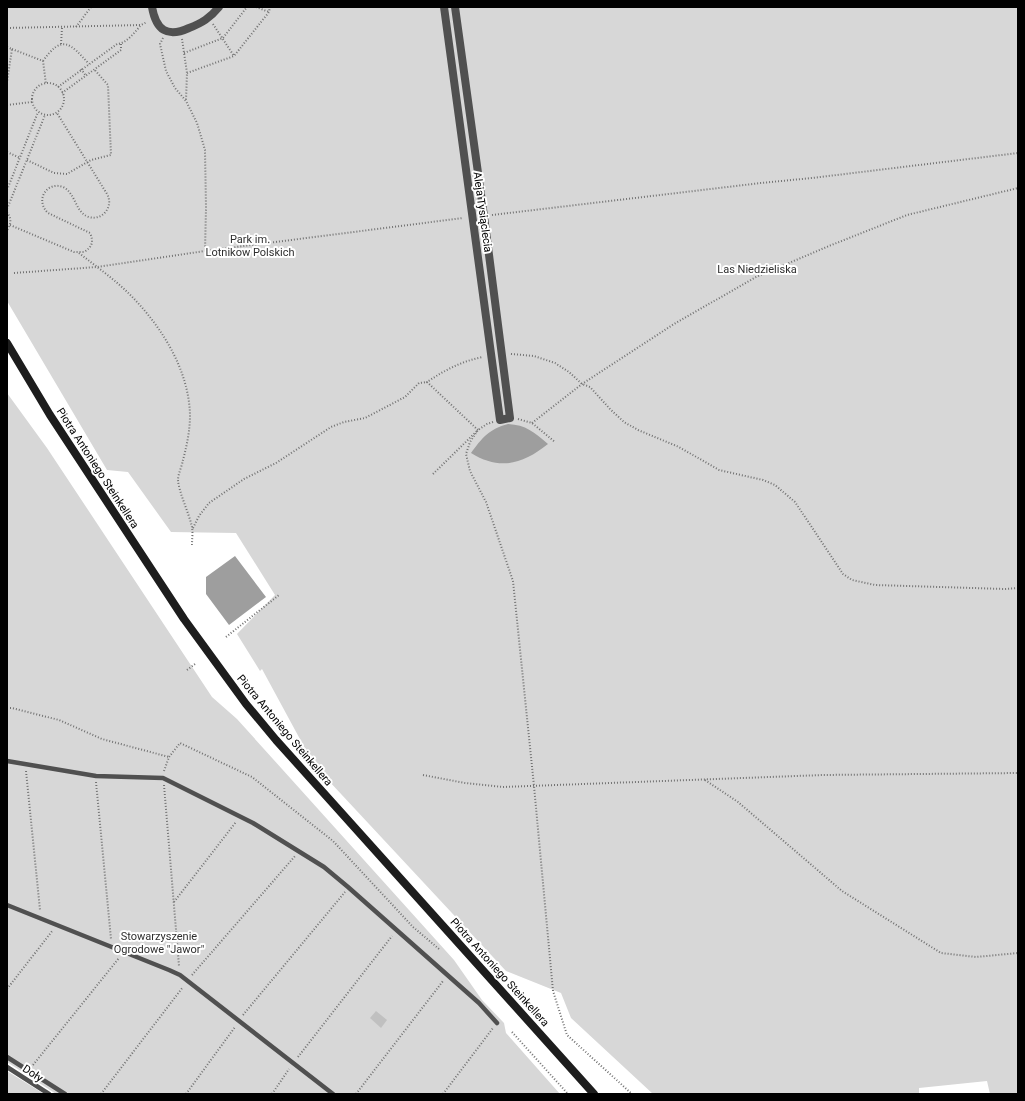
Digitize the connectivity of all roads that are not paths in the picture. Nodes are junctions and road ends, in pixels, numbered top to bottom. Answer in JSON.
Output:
{"nodes":[{"id":1,"x":152,"y":7,"type":"edge"},
{"id":2,"x":219,"y":7,"type":"edge"},
{"id":3,"x":444,"y":7,"type":"edge"},
{"id":4,"x":455,"y":7,"type":"edge"},
{"id":5,"x":7,"y":343,"type":"edge"},
{"id":6,"x":7,"y":761,"type":"edge"},
{"id":7,"x":7,"y":905,"type":"edge"},
{"id":8,"x":497,"y":1023,"type":"road end"},
{"id":9,"x":7,"y":1057,"type":"edge"},
{"id":10,"x":7,"y":1067,"type":"edge"},
{"id":11,"x":49,"y":1094,"type":"edge"},
{"id":12,"x":65,"y":1094,"type":"edge"},
{"id":13,"x":333,"y":1094,"type":"edge"},
{"id":14,"x":594,"y":1094,"type":"edge"}],
"edges":[{"from":1,"to":2,"type":"street"},
{"from":3,"to":4,"type":"street","name":"Aleja Tysiąclecia"},
{"from":5,"to":14,"type":"street","name":"Piotra Antoniego Steinkellera"},
{"from":6,"to":8,"type":"lane"},
{"from":7,"to":13,"type":"lane"},
{"from":9,"to":12,"type":"lane"},
{"from":10,"to":11,"type":"lane","name":"Doły"}]}
